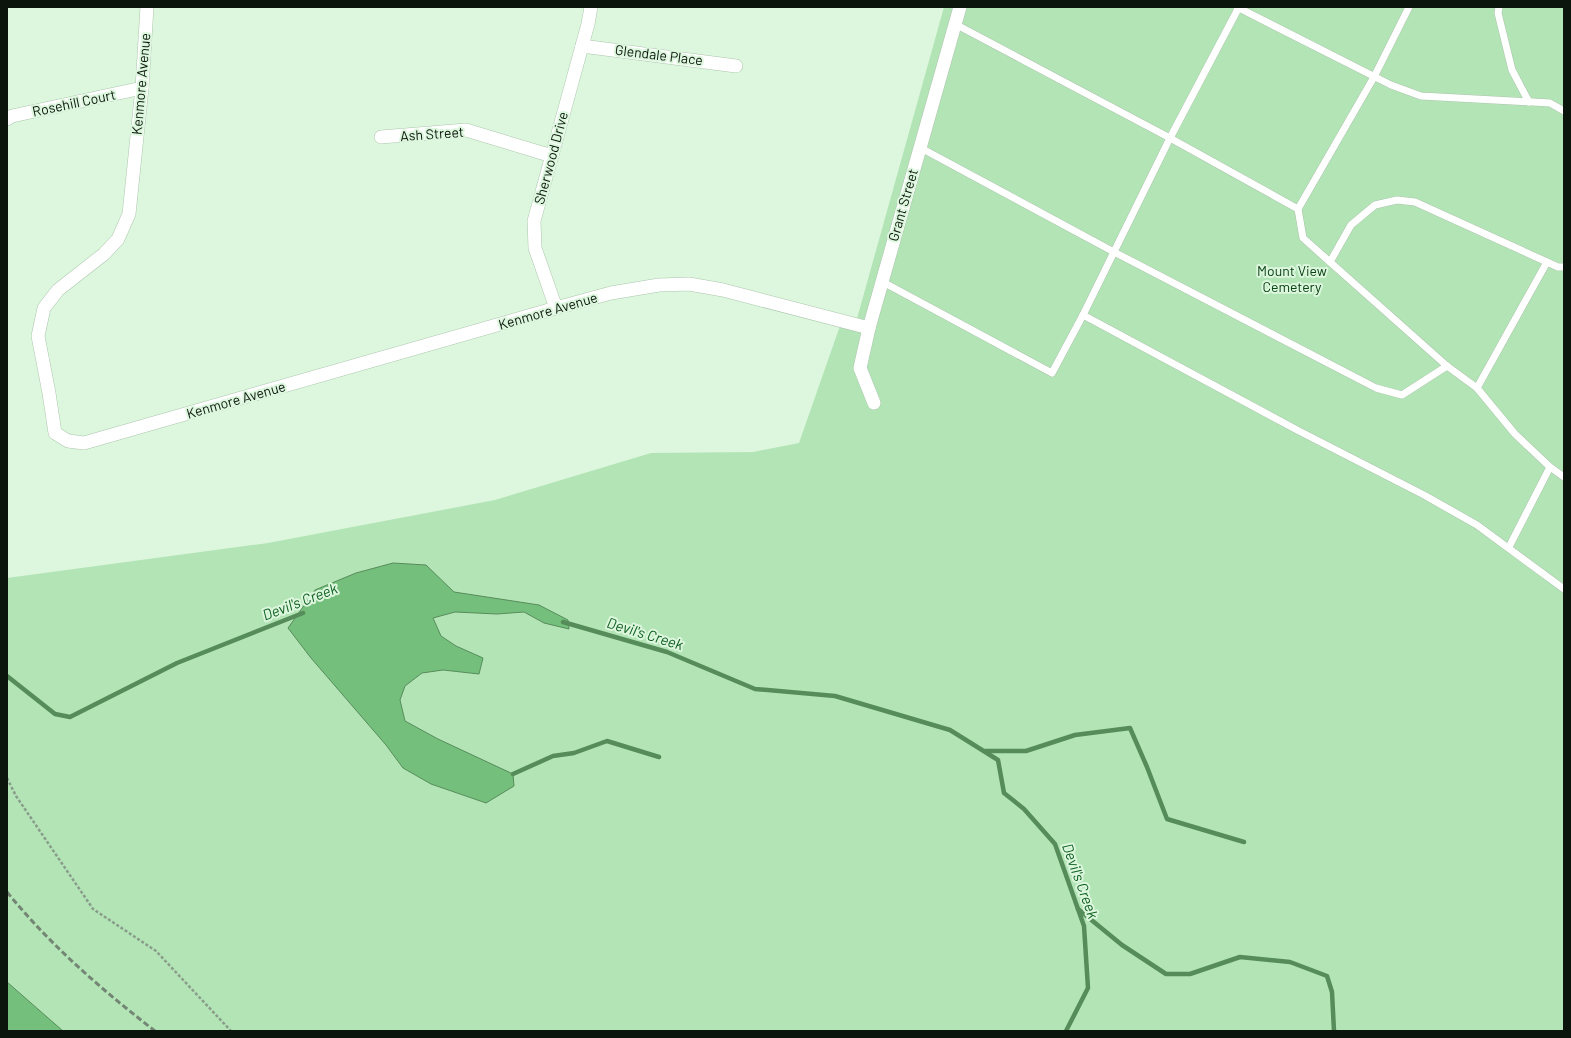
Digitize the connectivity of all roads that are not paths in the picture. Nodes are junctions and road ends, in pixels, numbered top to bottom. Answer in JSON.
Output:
{"nodes":[{"id":1,"x":147,"y":7,"type":"edge"},
{"id":2,"x":591,"y":7,"type":"edge"},
{"id":3,"x":960,"y":7,"type":"edge"},
{"id":4,"x":1238,"y":7,"type":"edge"},
{"id":5,"x":1409,"y":7,"type":"edge"},
{"id":6,"x":1499,"y":7,"type":"edge"},
{"id":7,"x":955,"y":24,"type":"junction"},
{"id":8,"x":582,"y":46,"type":"junction"},
{"id":9,"x":736,"y":66,"type":"dead end"},
{"id":10,"x":1374,"y":76,"type":"junction"},
{"id":11,"x":142,"y":88,"type":"junction"},
{"id":12,"x":1529,"y":102,"type":"junction"},
{"id":13,"x":1564,"y":111,"type":"edge"},
{"id":14,"x":7,"y":119,"type":"edge"},
{"id":15,"x":381,"y":137,"type":"dead end"},
{"id":16,"x":1170,"y":138,"type":"junction"},
{"id":17,"x":919,"y":147,"type":"junction"},
{"id":18,"x":552,"y":156,"type":"junction"},
{"id":19,"x":1298,"y":209,"type":"junction"},
{"id":20,"x":1114,"y":252,"type":"junction"},
{"id":21,"x":1330,"y":262,"type":"junction"},
{"id":22,"x":1547,"y":262,"type":"junction"},
{"id":23,"x":1564,"y":267,"type":"edge"},
{"id":24,"x":881,"y":281,"type":"junction"},
{"id":25,"x":556,"y":308,"type":"junction"},
{"id":26,"x":1083,"y":315,"type":"junction"},
{"id":27,"x":869,"y":328,"type":"junction"},
{"id":28,"x":1447,"y":366,"type":"junction"},
{"id":29,"x":1477,"y":388,"type":"junction"},
{"id":30,"x":874,"y":403,"type":"dead end"},
{"id":31,"x":1550,"y":467,"type":"junction"},
{"id":32,"x":1564,"y":477,"type":"edge"},
{"id":33,"x":1509,"y":547,"type":"junction"},
{"id":34,"x":1564,"y":589,"type":"edge"}],
"edges":[{"from":1,"to":11,"type":"street","name":"Kenmore Avenue"},
{"from":2,"to":8,"type":"street","name":"Sherwood Drive"},
{"from":3,"to":7,"type":"street","name":"Grant Street"},
{"from":4,"to":10,"type":"lane"},
{"from":4,"to":16,"type":"lane"},
{"from":5,"to":10,"type":"lane"},
{"from":6,"to":12,"type":"lane"},
{"from":7,"to":16,"type":"lane"},
{"from":7,"to":17,"type":"street","name":"Grant Street"},
{"from":8,"to":9,"type":"street","name":"Glendale Place"},
{"from":8,"to":18,"type":"street","name":"Sherwood Drive"},
{"from":10,"to":12,"type":"lane"},
{"from":10,"to":19,"type":"lane"},
{"from":11,"to":14,"type":"street","name":"Rosehill Court"},
{"from":11,"to":25,"type":"street","name":"Kenmore Avenue"},
{"from":12,"to":13,"type":"lane"},
{"from":15,"to":18,"type":"street","name":"Ash Street"},
{"from":16,"to":19,"type":"lane"},
{"from":16,"to":20,"type":"lane"},
{"from":17,"to":20,"type":"lane"},
{"from":17,"to":24,"type":"street","name":"Grant Street"},
{"from":18,"to":25,"type":"street","name":"Sherwood Drive"},
{"from":19,"to":21,"type":"lane"},
{"from":20,"to":26,"type":"lane"},
{"from":20,"to":28,"type":"lane"},
{"from":21,"to":22,"type":"lane"},
{"from":21,"to":28,"type":"lane"},
{"from":22,"to":23,"type":"lane"},
{"from":22,"to":29,"type":"lane"},
{"from":24,"to":26,"type":"lane"},
{"from":24,"to":27,"type":"street","name":"Grant Street"},
{"from":25,"to":27,"type":"street","name":"Kenmore Avenue"},
{"from":26,"to":33,"type":"lane"},
{"from":27,"to":30,"type":"street","name":"Grant Street"},
{"from":28,"to":29,"type":"lane"},
{"from":29,"to":31,"type":"lane"},
{"from":31,"to":32,"type":"lane"},
{"from":31,"to":33,"type":"lane"},
{"from":33,"to":34,"type":"lane"}]}
